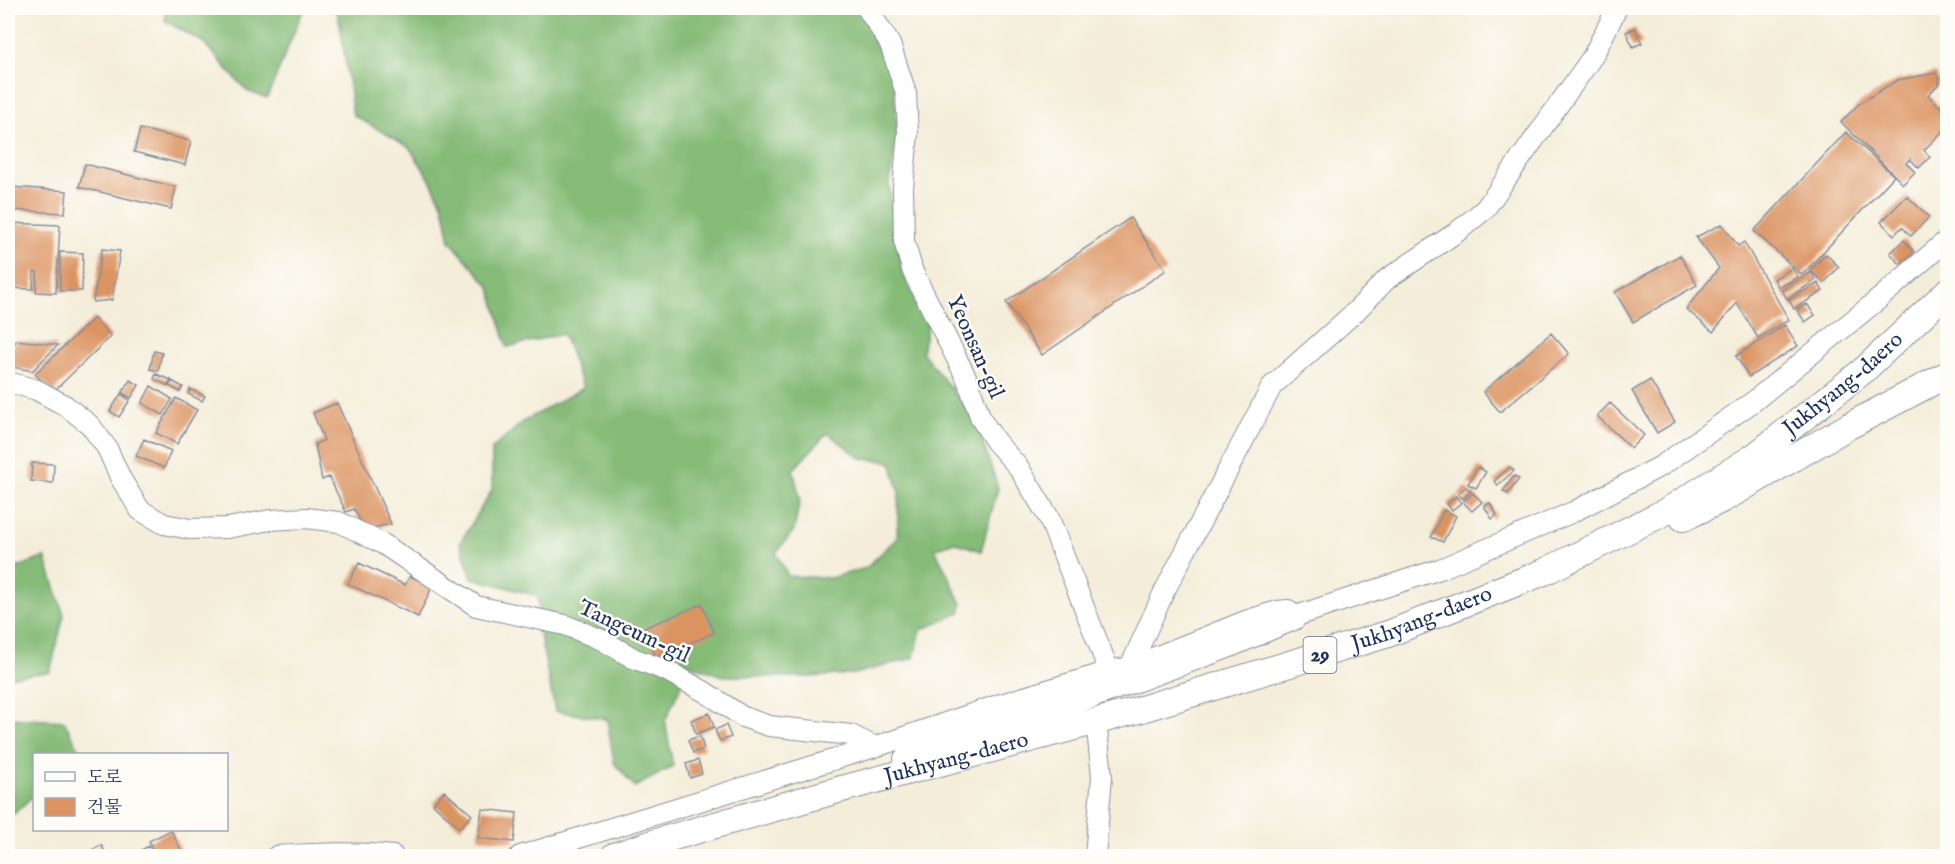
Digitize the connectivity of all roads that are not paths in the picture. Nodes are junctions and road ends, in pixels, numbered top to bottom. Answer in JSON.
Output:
{"nodes":[{"id":1,"x":867,"y":8,"type":"edge"},
{"id":2,"x":1617,"y":8,"type":"edge"},
{"id":3,"x":1947,"y":239,"type":"edge"},
{"id":4,"x":1947,"y":291,"type":"edge"},
{"id":5,"x":1947,"y":374,"type":"edge"},
{"id":6,"x":8,"y":382,"type":"edge"},
{"id":7,"x":1605,"y":542,"type":"junction"},
{"id":8,"x":1293,"y":618,"type":"joint"},
{"id":9,"x":1118,"y":675,"type":"junction"},
{"id":10,"x":1096,"y":721,"type":"junction"},
{"id":11,"x":875,"y":747,"type":"junction"},
{"id":12,"x":838,"y":790,"type":"junction"},
{"id":13,"x":277,"y":856,"type":"edge"},
{"id":14,"x":393,"y":856,"type":"edge"},
{"id":15,"x":520,"y":856,"type":"edge"},
{"id":16,"x":614,"y":856,"type":"edge"},
{"id":17,"x":1095,"y":856,"type":"edge"}],
"edges":[{"from":1,"to":9,"type":"street","name":"Yeonsan-gil"},
{"from":2,"to":9,"type":"street"},
{"from":3,"to":8,"type":"street"},
{"from":4,"to":7,"type":"main road","name":"Jukhyang-daero","number":"29"},
{"from":5,"to":7,"type":"main road"},
{"from":6,"to":11,"type":"street","name":"Tangeum-gil"},
{"from":7,"to":10,"type":"main road","name":"Jukhyang-daero","number":"29"},
{"from":8,"to":9,"type":"main road"},
{"from":9,"to":11,"type":"street"},
{"from":9,"to":12,"type":"main road"},
{"from":10,"to":12,"type":"main road","name":"Jukhyang-daero","number":"29"},
{"from":10,"to":17,"type":"street"},
{"from":11,"to":15,"type":"street"},
{"from":12,"to":16,"type":"main road","name":"Jukhyang-daero","number":"29"},
{"from":13,"to":14,"type":"street"}]}
